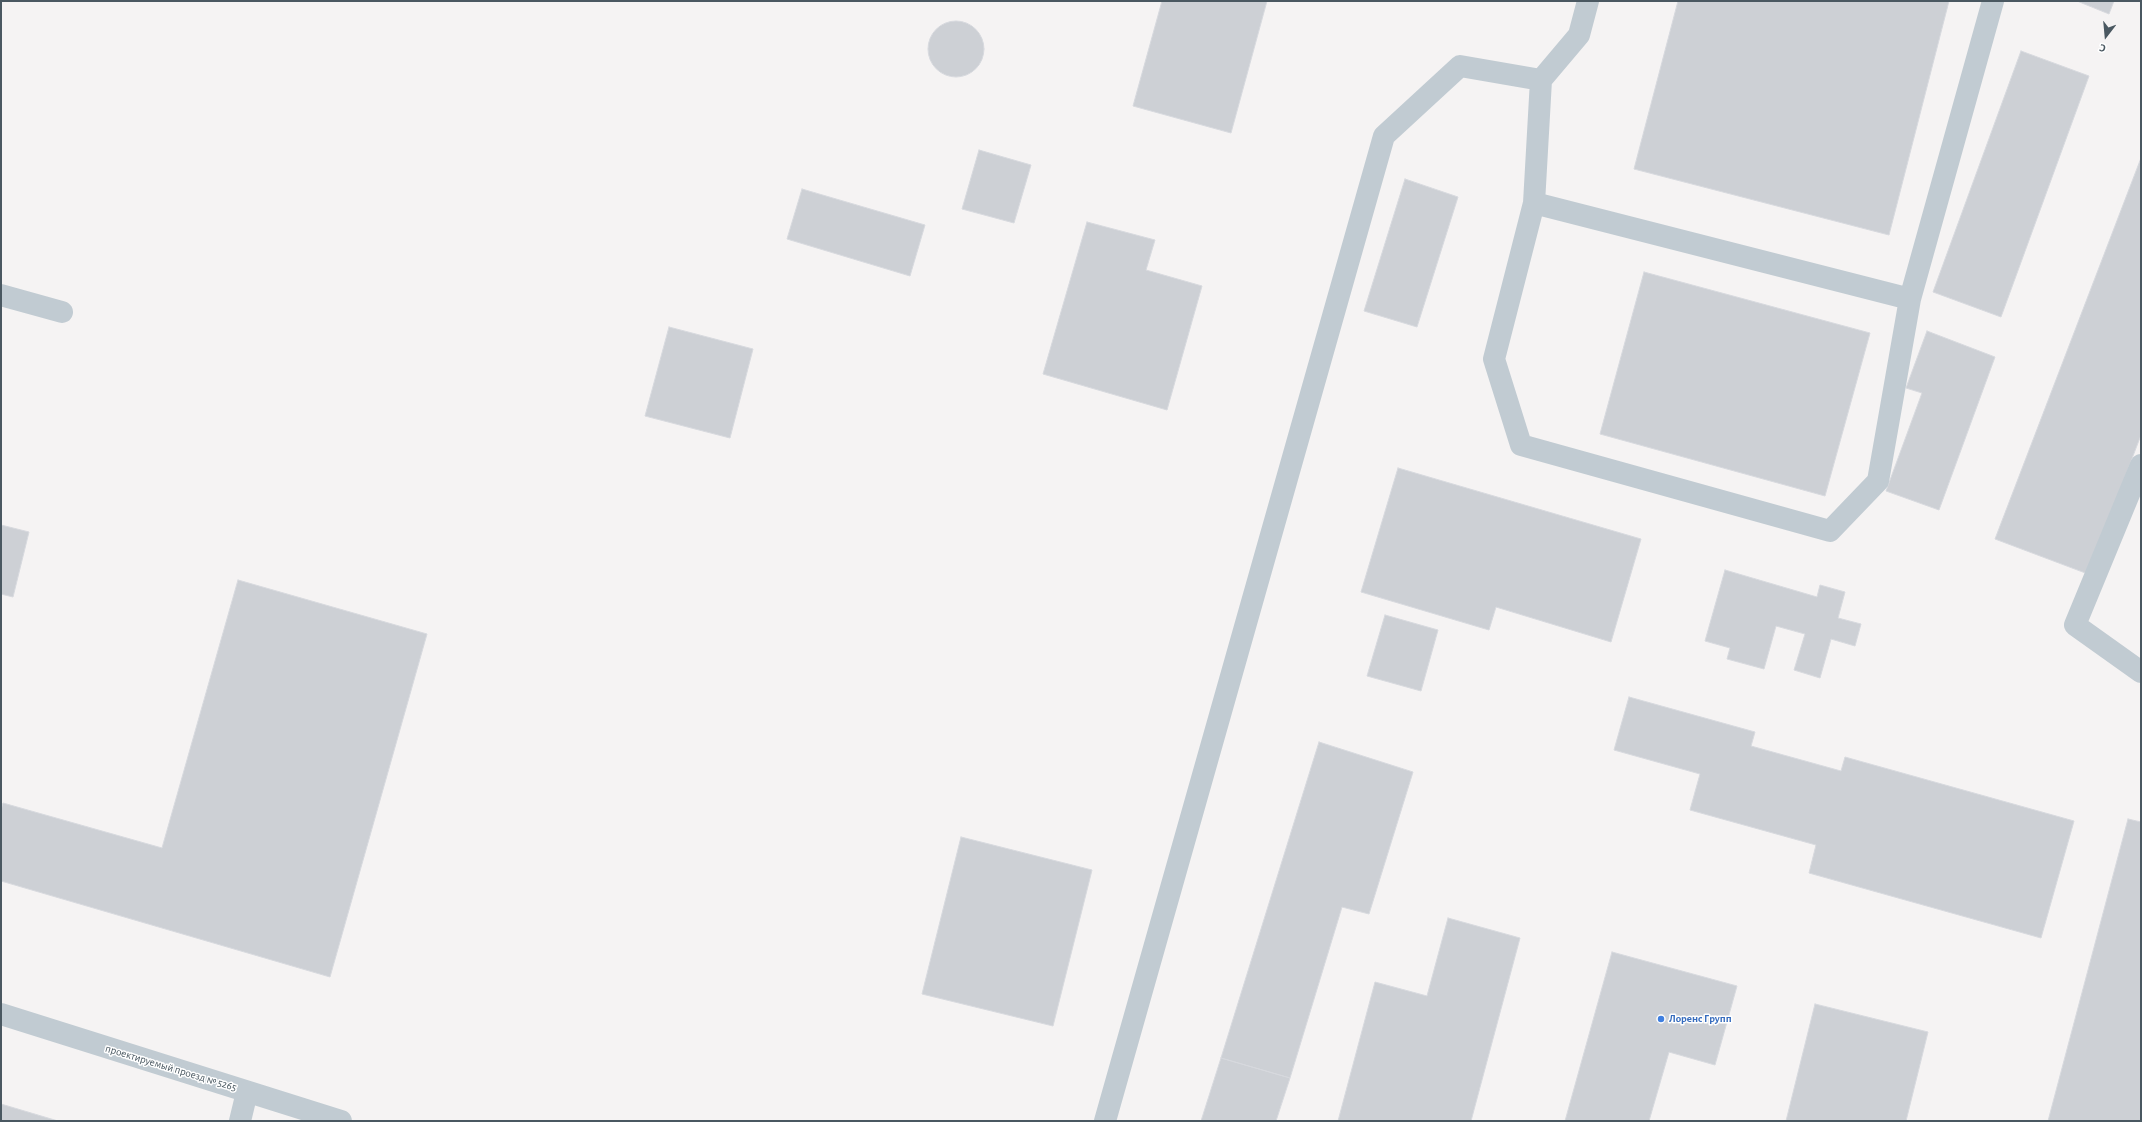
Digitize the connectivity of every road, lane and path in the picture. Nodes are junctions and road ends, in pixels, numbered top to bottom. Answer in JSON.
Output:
{"nodes":[{"id":1,"x":1588,"y":1,"type":"edge"},
{"id":2,"x":1993,"y":1,"type":"edge"},
{"id":3,"x":1541,"y":80,"type":"junction"},
{"id":4,"x":1534,"y":203,"type":"junction"},
{"id":5,"x":1,"y":295,"type":"edge"},
{"id":6,"x":1910,"y":299,"type":"junction"},
{"id":7,"x":62,"y":312,"type":"dead end"},
{"id":8,"x":2141,"y":465,"type":"edge"},
{"id":9,"x":2141,"y":672,"type":"edge"},
{"id":10,"x":1,"y":1014,"type":"edge"},
{"id":11,"x":247,"y":1092,"type":"junction"},
{"id":12,"x":240,"y":1121,"type":"edge"},
{"id":13,"x":341,"y":1121,"type":"edge"},
{"id":14,"x":1105,"y":1121,"type":"edge"}],
"edges":[{"from":1,"to":3,"type":"street"},
{"from":2,"to":6,"type":"street"},
{"from":3,"to":4,"type":"street"},
{"from":3,"to":14,"type":"street"},
{"from":4,"to":6,"type":"street"},
{"from":4,"to":6,"type":"street"},
{"from":5,"to":7,"type":"street"},
{"from":8,"to":9,"type":"street"},
{"from":10,"to":11,"type":"street","name":"проектируемый проезд № 5265"},
{"from":11,"to":12,"type":"street"},
{"from":11,"to":13,"type":"street","name":"проектируемый проезд № 5265"}]}
